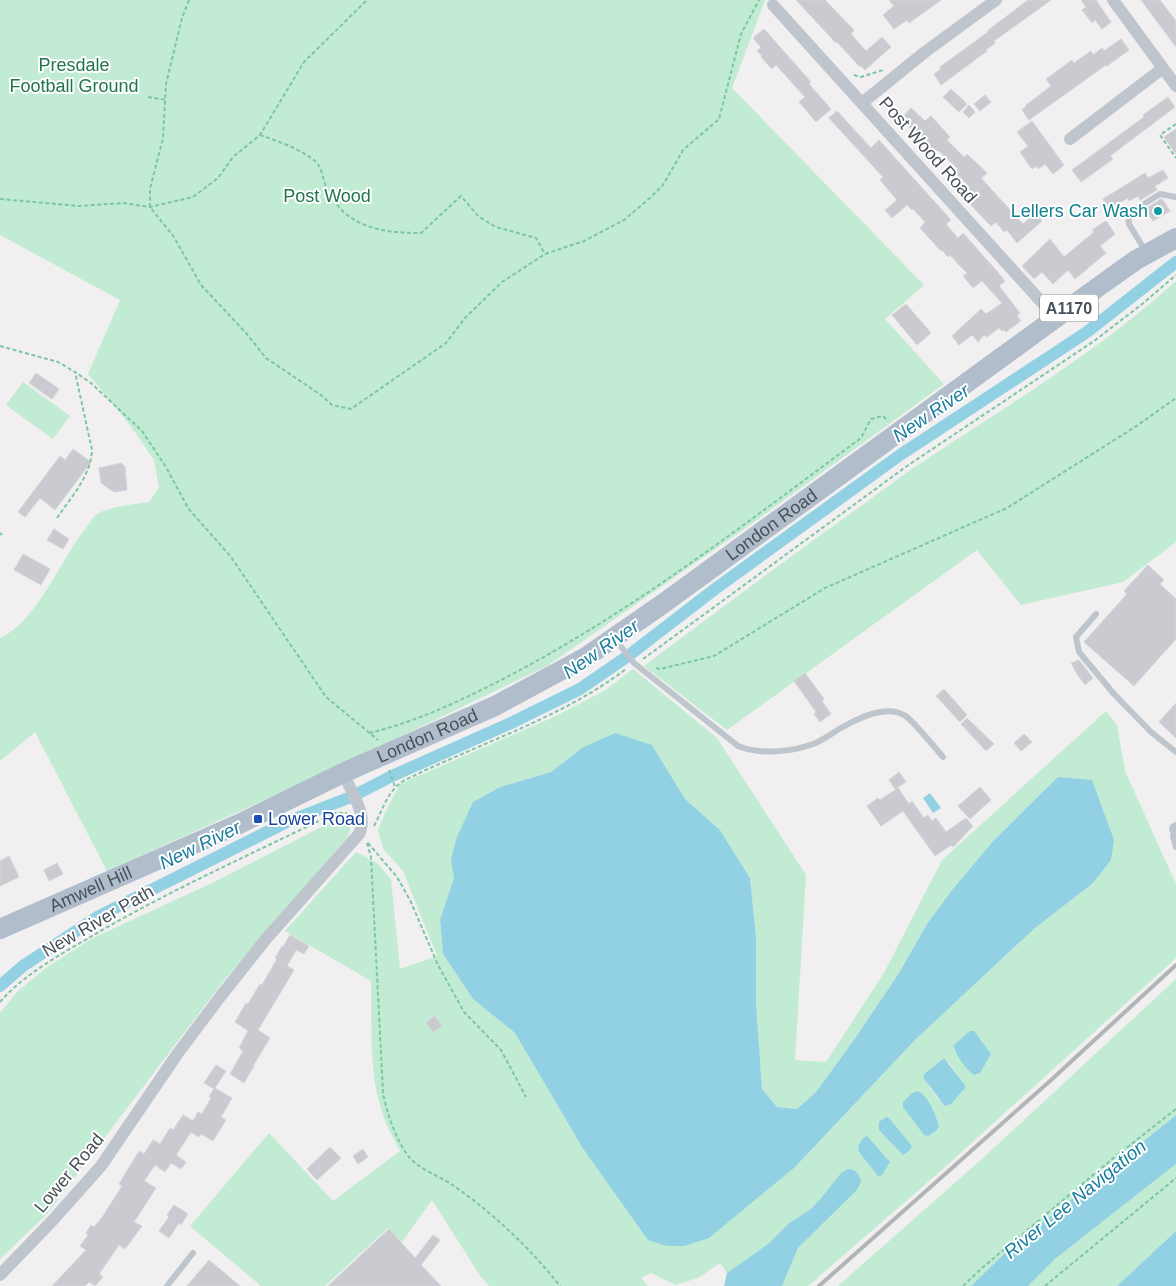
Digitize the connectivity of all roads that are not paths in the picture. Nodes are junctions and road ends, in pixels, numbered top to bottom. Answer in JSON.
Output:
{"nodes":[{"id":1,"x":996,"y":0,"type":"edge"},
{"id":2,"x":1113,"y":0,"type":"edge"},
{"id":3,"x":773,"y":5,"type":"dead end"},
{"id":4,"x":1163,"y":68,"type":"junction"},
{"id":5,"x":1176,"y":86,"type":"edge"},
{"id":6,"x":862,"y":103,"type":"junction"},
{"id":7,"x":1070,"y":139,"type":"dead end"},
{"id":8,"x":1176,"y":197,"type":"edge"},
{"id":9,"x":1176,"y":238,"type":"edge"},
{"id":10,"x":1147,"y":254,"type":"junction"},
{"id":11,"x":1056,"y":318,"type":"junction"},
{"id":12,"x":1096,"y":614,"type":"dead end"},
{"id":13,"x":619,"y":645,"type":"junction"},
{"id":14,"x":1176,"y":752,"type":"edge"},
{"id":15,"x":943,"y":757,"type":"dead end"},
{"id":16,"x":347,"y":781,"type":"junction"},
{"id":17,"x":1176,"y":829,"type":"edge"},
{"id":18,"x":1176,"y":847,"type":"edge"},
{"id":19,"x":0,"y":928,"type":"edge"},
{"id":20,"x":193,"y":1253,"type":"dead end"},
{"id":21,"x":0,"y":1275,"type":"edge"},
{"id":22,"x":167,"y":1286,"type":"edge"}],
"edges":[{"from":1,"to":6,"type":"street"},
{"from":2,"to":4,"type":"street"},
{"from":3,"to":6,"type":"street","name":"Post Wood Road"},
{"from":4,"to":5,"type":"street"},
{"from":4,"to":7,"type":"street"},
{"from":6,"to":11,"type":"street","name":"Post Wood Road"},
{"from":8,"to":10,"type":"lane"},
{"from":9,"to":10,"type":"main road","name":"London Road","number":"A1170"},
{"from":10,"to":11,"type":"main road","name":"London Road","number":"A1170"},
{"from":11,"to":13,"type":"main road","name":"London Road","number":"A1170"},
{"from":12,"to":14,"type":"lane"},
{"from":13,"to":15,"type":"lane"},
{"from":13,"to":16,"type":"main road","name":"London Road","number":"A1170"},
{"from":16,"to":19,"type":"main road","name":"Amwell Hill","number":"A1170"},
{"from":16,"to":21,"type":"street","name":"Lower Road"},
{"from":17,"to":18,"type":"lane"},
{"from":20,"to":22,"type":"lane"}]}
